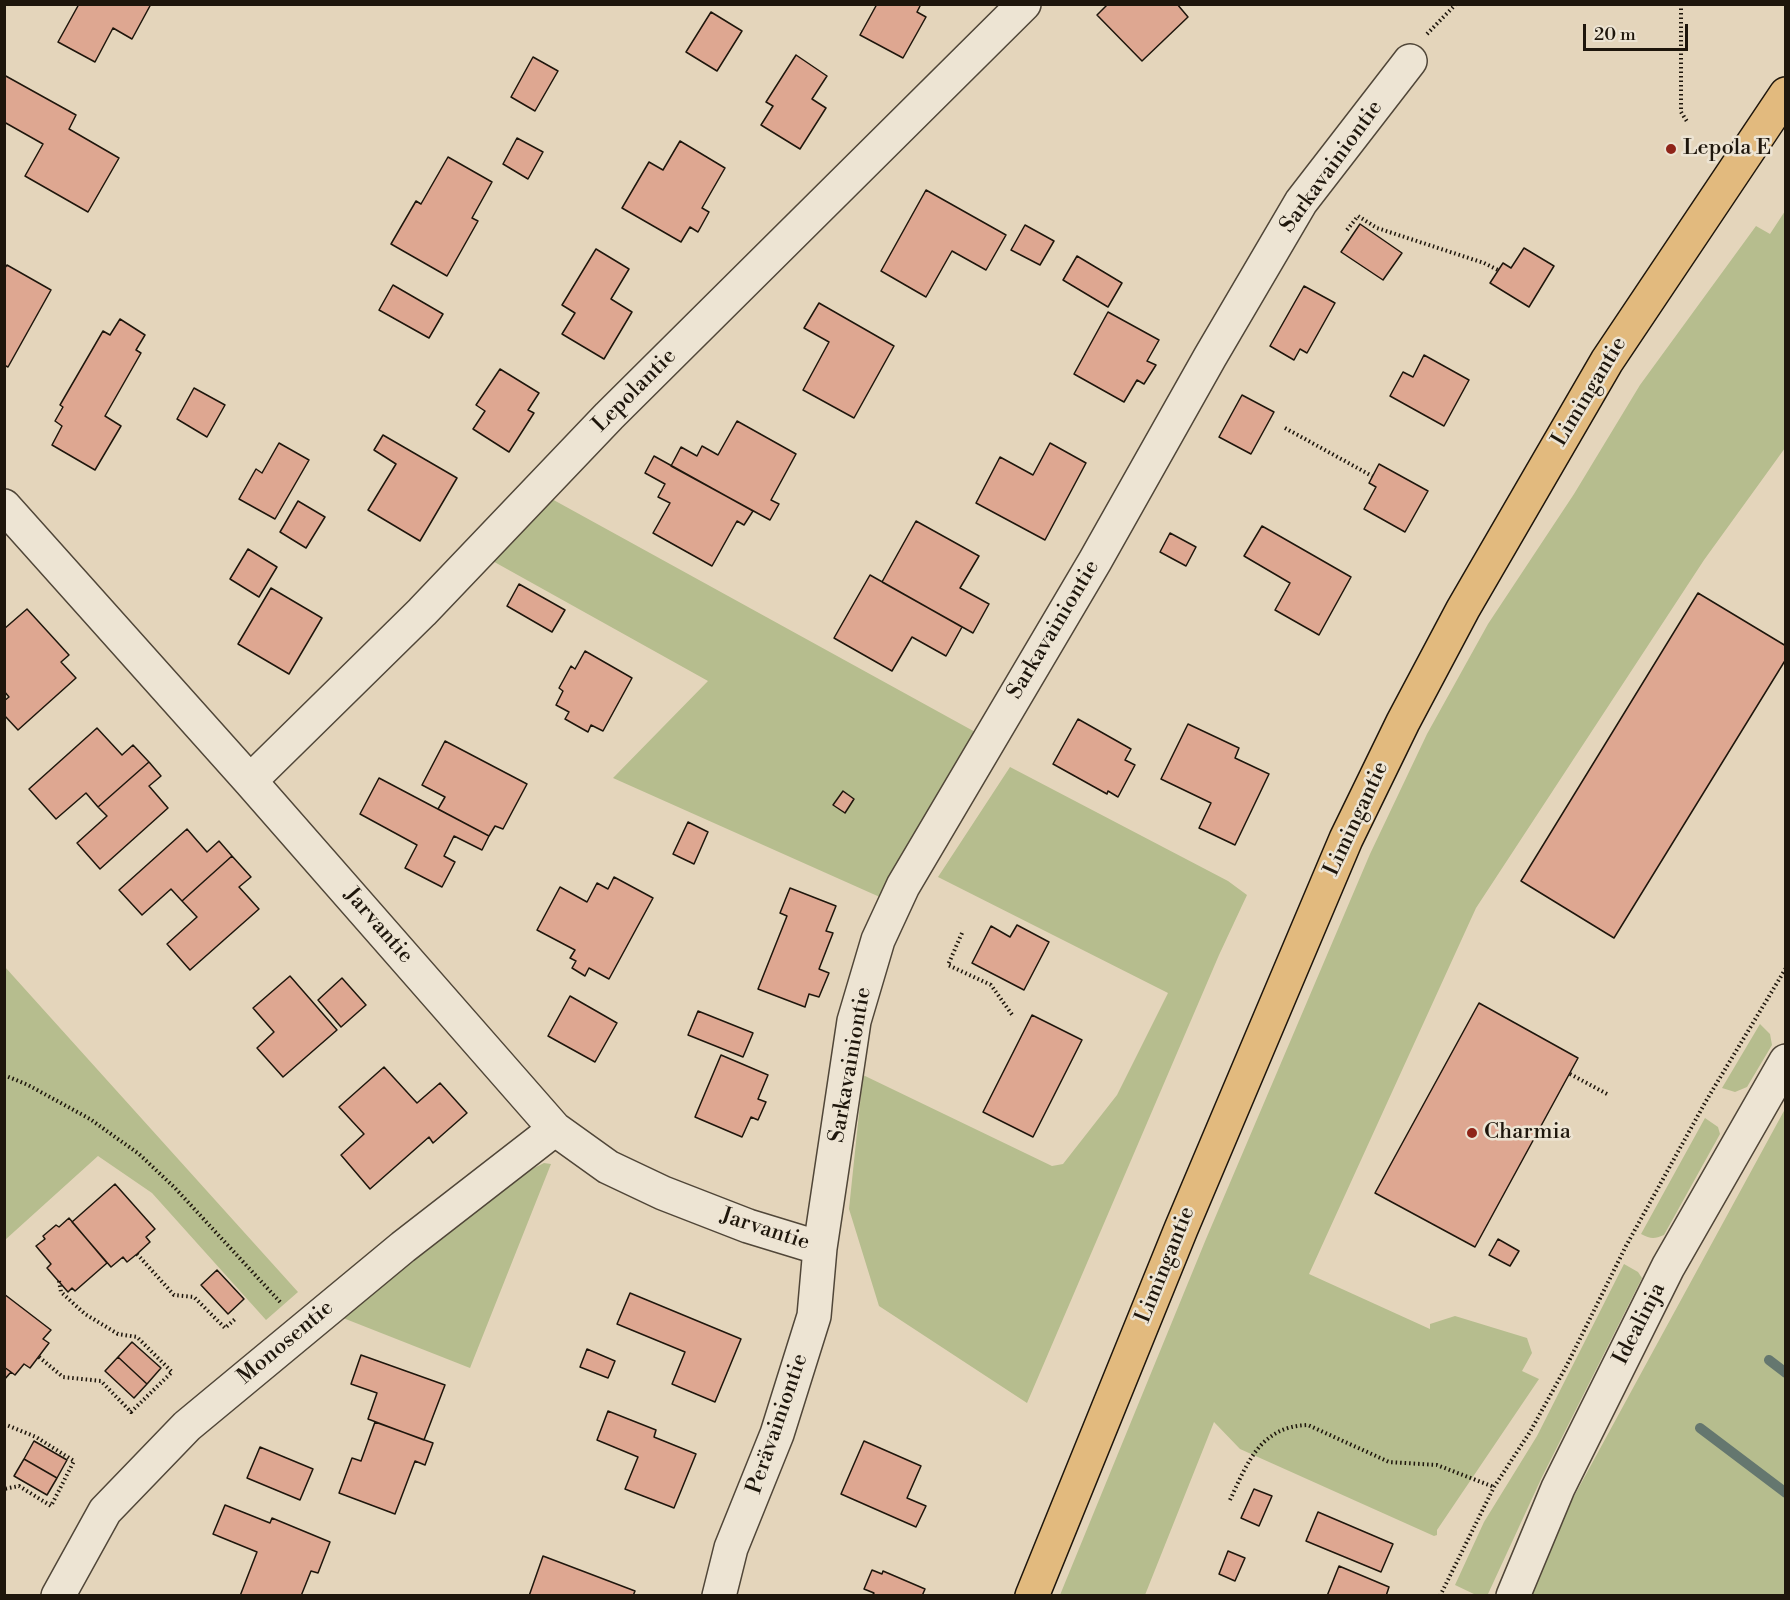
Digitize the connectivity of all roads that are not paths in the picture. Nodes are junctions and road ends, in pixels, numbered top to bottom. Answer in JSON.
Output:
{"nodes":[{"id":1,"x":1024,"y":4,"type":"edge"},
{"id":2,"x":1410,"y":61,"type":"dead end"},
{"id":3,"x":1785,"y":94,"type":"edge"},
{"id":4,"x":4,"y":506,"type":"edge"},
{"id":5,"x":250,"y":781,"type":"junction"},
{"id":6,"x":1785,"y":1061,"type":"edge"},
{"id":7,"x":555,"y":1129,"type":"junction"},
{"id":8,"x":820,"y":1248,"type":"junction"},
{"id":9,"x":58,"y":1596,"type":"edge"},
{"id":10,"x":719,"y":1596,"type":"edge"},
{"id":11,"x":1032,"y":1596,"type":"edge"},
{"id":12,"x":1513,"y":1596,"type":"edge"}],
"edges":[{"from":1,"to":5,"type":"street","name":"Lepolantie"},
{"from":2,"to":8,"type":"street","name":"Sarkavainiontie"},
{"from":3,"to":11,"type":"main road","name":"Limingantie"},
{"from":4,"to":5,"type":"street","name":"Jarvantie"},
{"from":5,"to":7,"type":"street","name":"Jarvantie"},
{"from":6,"to":12,"type":"street","name":"Idealinja"},
{"from":7,"to":8,"type":"street","name":"Jarvantie"},
{"from":7,"to":9,"type":"street","name":"Monosentie"},
{"from":8,"to":10,"type":"street","name":"Perävainiontie"}]}
